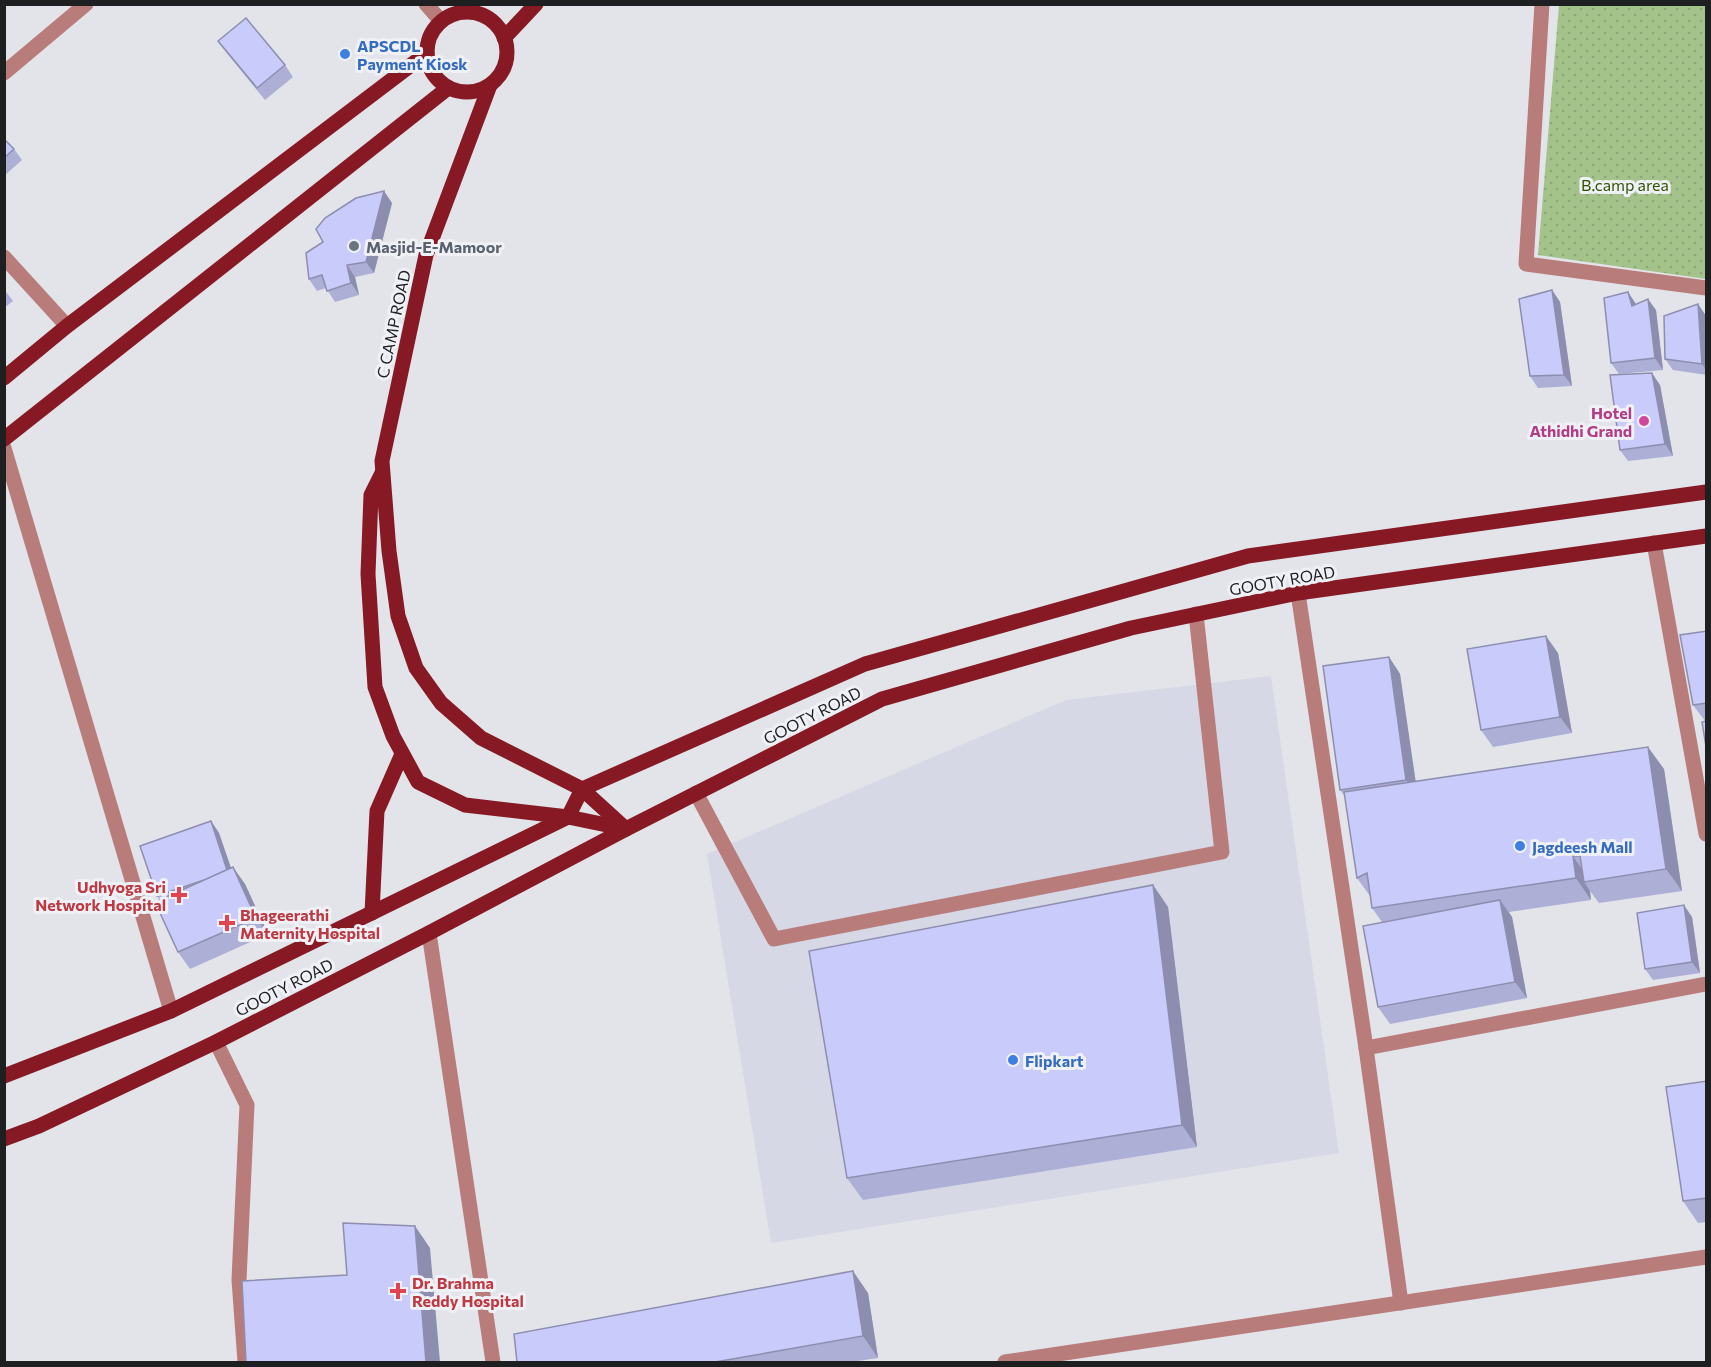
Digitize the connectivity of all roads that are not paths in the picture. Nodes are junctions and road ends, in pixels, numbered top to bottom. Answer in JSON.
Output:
{"nodes":[{"id":1,"x":87,"y":4,"type":"edge"},
{"id":2,"x":426,"y":4,"type":"edge"},
{"id":3,"x":536,"y":4,"type":"edge"},
{"id":4,"x":1542,"y":4,"type":"edge"},
{"id":5,"x":478,"y":9,"type":"edge"},
{"id":6,"x":441,"y":21,"type":"junction"},
{"id":7,"x":504,"y":38,"type":"junction"},
{"id":8,"x":427,"y":53,"type":"junction"},
{"id":9,"x":4,"y":73,"type":"edge"},
{"id":10,"x":490,"y":85,"type":"junction"},
{"id":11,"x":448,"y":88,"type":"junction"},
{"id":12,"x":4,"y":257,"type":"edge"},
{"id":13,"x":1707,"y":288,"type":"edge"},
{"id":14,"x":67,"y":326,"type":"junction"},
{"id":15,"x":4,"y":378,"type":"edge"},
{"id":16,"x":4,"y":439,"type":"edge"},
{"id":17,"x":4,"y":448,"type":"edge"},
{"id":18,"x":382,"y":472,"type":"junction"},
{"id":19,"x":1707,"y":492,"type":"edge"},
{"id":20,"x":1707,"y":536,"type":"edge"},
{"id":21,"x":1654,"y":543,"type":"junction"},
{"id":22,"x":1298,"y":593,"type":"junction"},
{"id":23,"x":1196,"y":614,"type":"junction"},
{"id":24,"x":402,"y":754,"type":"junction"},
{"id":25,"x":582,"y":789,"type":"junction"},
{"id":26,"x":696,"y":793,"type":"junction"},
{"id":27,"x":568,"y":817,"type":"junction"},
{"id":28,"x":626,"y":829,"type":"junction"},
{"id":29,"x":1707,"y":834,"type":"edge"},
{"id":30,"x":372,"y":913,"type":"junction"},
{"id":31,"x":429,"y":933,"type":"junction"},
{"id":32,"x":1707,"y":984,"type":"edge"},
{"id":33,"x":171,"y":1011,"type":"junction"},
{"id":34,"x":216,"y":1042,"type":"junction"},
{"id":35,"x":1366,"y":1048,"type":"junction"},
{"id":36,"x":6,"y":1071,"type":"edge"},
{"id":37,"x":4,"y":1139,"type":"edge"},
{"id":38,"x":1707,"y":1257,"type":"edge"},
{"id":39,"x":1401,"y":1303,"type":"junction"},
{"id":40,"x":245,"y":1362,"type":"edge"},
{"id":41,"x":493,"y":1362,"type":"edge"},
{"id":42,"x":1005,"y":1362,"type":"edge"}],
"edges":[{"from":1,"to":9,"type":"street"},
{"from":2,"to":6,"type":"street"},
{"from":3,"to":7,"type":"main road"},
{"from":4,"to":13,"type":"street"},
{"from":5,"to":6,"type":"main road"},
{"from":5,"to":7,"type":"main road"},
{"from":6,"to":8,"type":"main road"},
{"from":7,"to":10,"type":"main road"},
{"from":8,"to":11,"type":"main road"},
{"from":8,"to":14,"type":"main road"},
{"from":10,"to":11,"type":"main road"},
{"from":10,"to":18,"type":"main road","name":"C CAMP ROAD"},
{"from":11,"to":16,"type":"main road"},
{"from":12,"to":14,"type":"street"},
{"from":14,"to":15,"type":"main road"},
{"from":17,"to":33,"type":"street"},
{"from":18,"to":24,"type":"main road"},
{"from":18,"to":25,"type":"main road"},
{"from":19,"to":25,"type":"main road","name":"GOOTY ROAD"},
{"from":20,"to":21,"type":"main road","name":"GOOTY ROAD"},
{"from":21,"to":22,"type":"main road","name":"GOOTY ROAD"},
{"from":21,"to":29,"type":"street"},
{"from":22,"to":23,"type":"main road","name":"GOOTY ROAD"},
{"from":22,"to":35,"type":"street"},
{"from":23,"to":26,"type":"main road","name":"GOOTY ROAD"},
{"from":23,"to":26,"type":"street"},
{"from":24,"to":27,"type":"main road"},
{"from":24,"to":30,"type":"main road"},
{"from":25,"to":27,"type":"main road"},
{"from":25,"to":28,"type":"main road"},
{"from":26,"to":28,"type":"main road","name":"GOOTY ROAD"},
{"from":27,"to":28,"type":"main road"},
{"from":27,"to":30,"type":"main road","name":"GOOTY ROAD"},
{"from":28,"to":31,"type":"main road","name":"GOOTY ROAD"},
{"from":30,"to":33,"type":"main road","name":"GOOTY ROAD"},
{"from":31,"to":34,"type":"main road","name":"GOOTY ROAD"},
{"from":31,"to":41,"type":"street"},
{"from":32,"to":35,"type":"street"},
{"from":33,"to":36,"type":"main road","name":"GOOTY ROAD"},
{"from":34,"to":37,"type":"main road","name":"GOOTY ROAD"},
{"from":34,"to":40,"type":"street"},
{"from":35,"to":39,"type":"street"},
{"from":38,"to":39,"type":"street"},
{"from":39,"to":42,"type":"street"}]}
